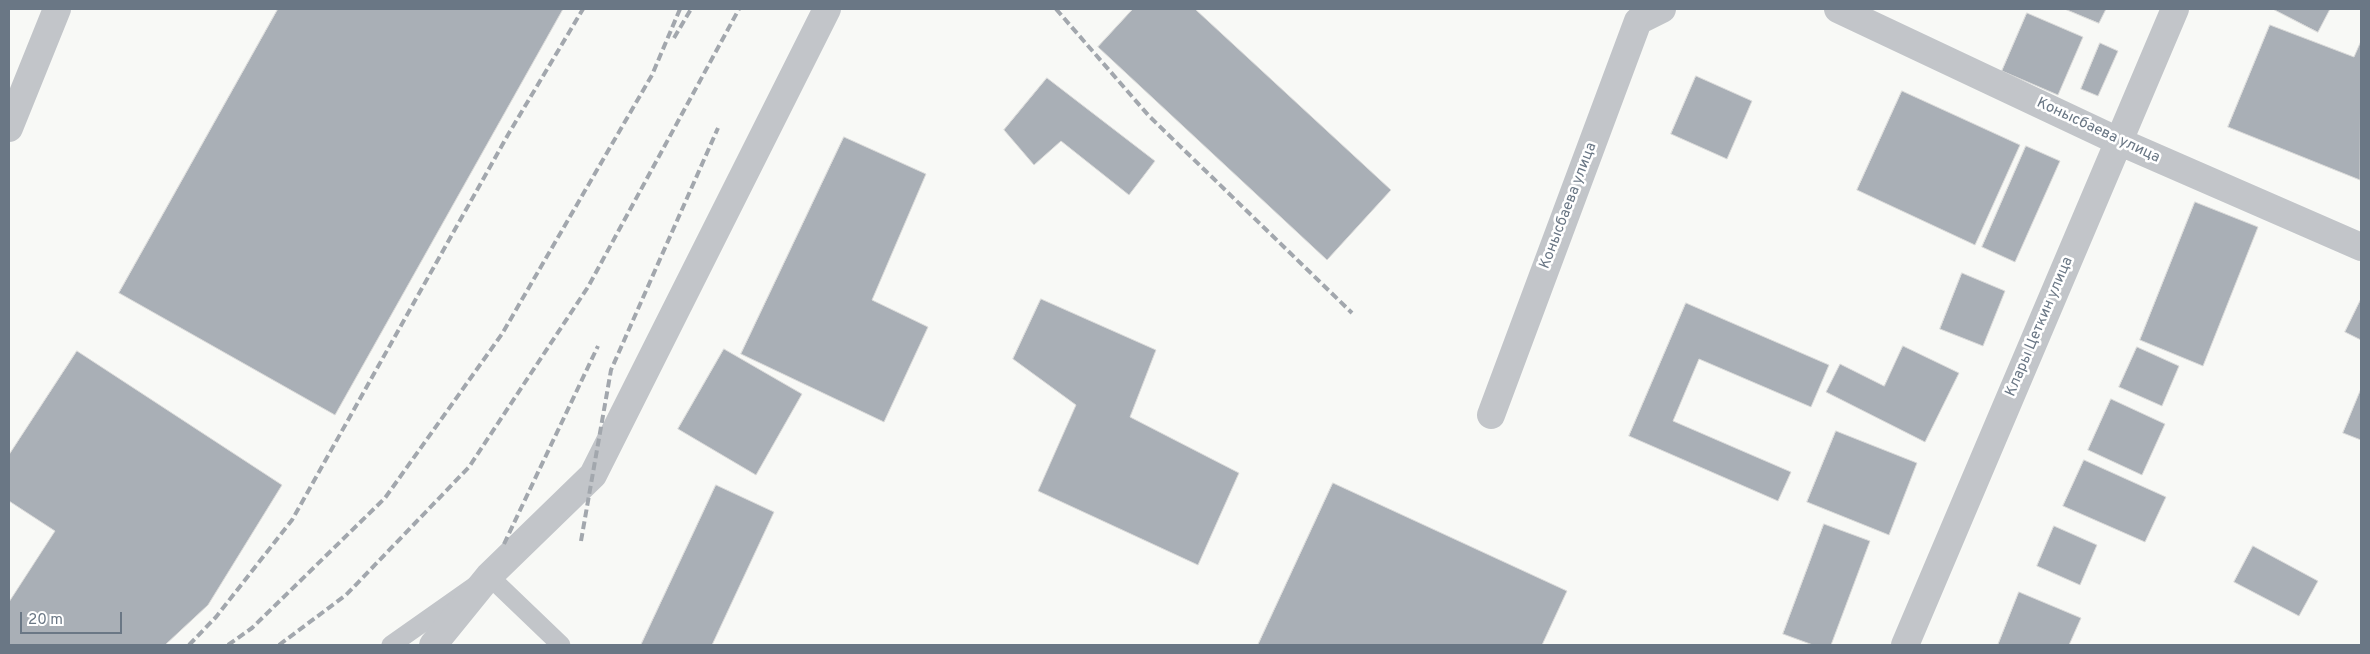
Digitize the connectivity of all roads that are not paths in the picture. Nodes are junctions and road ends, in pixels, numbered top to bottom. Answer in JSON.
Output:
{"nodes":[{"id":1,"x":57,"y":9,"type":"edge"},
{"id":2,"x":827,"y":9,"type":"edge"},
{"id":3,"x":1662,"y":9,"type":"edge"},
{"id":4,"x":1838,"y":9,"type":"edge"},
{"id":5,"x":2174,"y":9,"type":"edge"},
{"id":6,"x":9,"y":128,"type":"edge"},
{"id":7,"x":2118,"y":142,"type":"junction"},
{"id":8,"x":2361,"y":246,"type":"edge"},
{"id":9,"x":1491,"y":415,"type":"dead end"},
{"id":10,"x":489,"y":576,"type":"junction"},
{"id":11,"x":391,"y":645,"type":"edge"},
{"id":12,"x":433,"y":645,"type":"edge"},
{"id":13,"x":561,"y":645,"type":"edge"},
{"id":14,"x":1905,"y":645,"type":"edge"}],
"edges":[{"from":1,"to":6,"type":"street"},
{"from":2,"to":10,"type":"street"},
{"from":3,"to":9,"type":"street","name":"Конысбаева улица"},
{"from":4,"to":7,"type":"street","name":"Конысбаева улица"},
{"from":5,"to":7,"type":"street","name":"Клары Цеткин улица"},
{"from":7,"to":8,"type":"street","name":"Конысбаева улица"},
{"from":7,"to":14,"type":"street","name":"Клары Цеткин улица"},
{"from":10,"to":11,"type":"lane"},
{"from":10,"to":12,"type":"street"},
{"from":10,"to":13,"type":"lane"}]}
